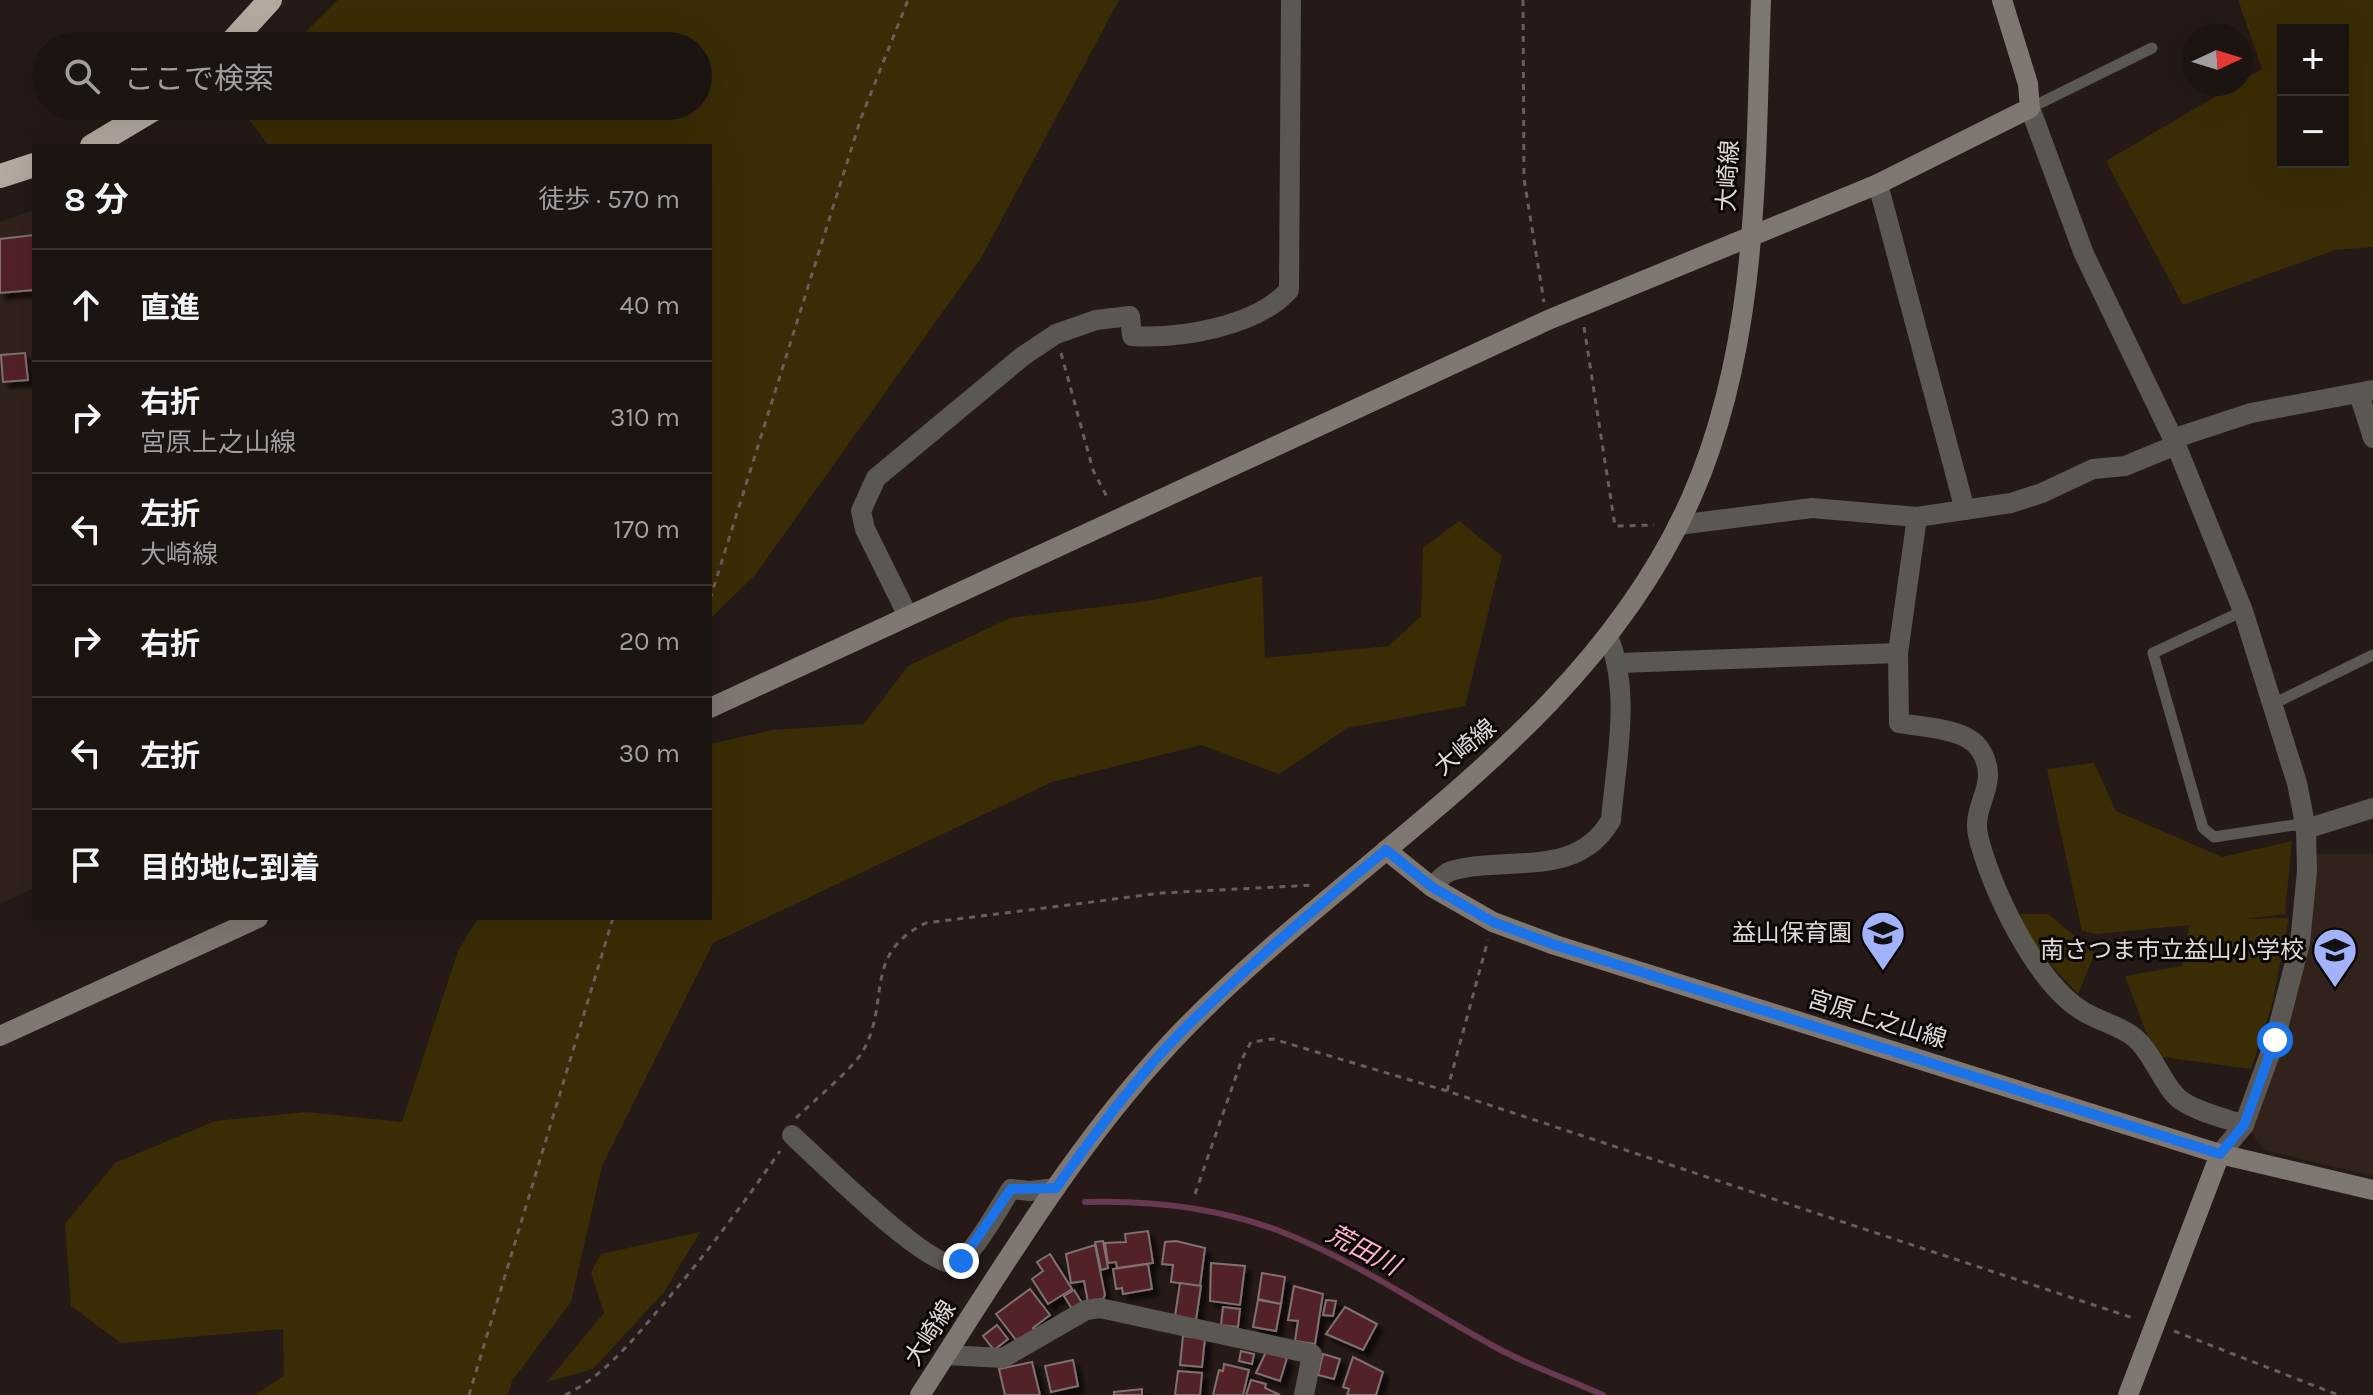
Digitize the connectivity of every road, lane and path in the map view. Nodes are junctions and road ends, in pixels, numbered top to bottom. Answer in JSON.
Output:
{"nodes":[{"id":1,"x":270,"y":0,"type":"edge"},
{"id":2,"x":908,"y":0,"type":"edge"},
{"id":3,"x":1291,"y":0,"type":"edge"},
{"id":4,"x":1523,"y":0,"type":"edge"},
{"id":5,"x":1761,"y":0,"type":"edge"},
{"id":6,"x":2002,"y":0,"type":"edge"},
{"id":7,"x":241,"y":32,"type":"edge"},
{"id":8,"x":2152,"y":48,"type":"dead end"},
{"id":9,"x":2030,"y":108,"type":"junction"},
{"id":10,"x":136,"y":120,"type":"edge"},
{"id":11,"x":95,"y":144,"type":"edge"},
{"id":12,"x":32,"y":166,"type":"edge"},
{"id":13,"x":0,"y":176,"type":"edge"},
{"id":14,"x":1878,"y":184,"type":"junction"},
{"id":15,"x":1751,"y":237,"type":"junction"},
{"id":16,"x":1581,"y":308,"type":"junction"},
{"id":17,"x":1548,"y":320,"type":"junction"},
{"id":18,"x":1056,"y":334,"type":"junction"},
{"id":19,"x":2366,"y":392,"type":"edge"},
{"id":20,"x":2373,"y":438,"type":"edge"},
{"id":21,"x":2174,"y":442,"type":"junction"},
{"id":22,"x":1965,"y":510,"type":"junction"},
{"id":23,"x":1117,"y":517,"type":"junction"},
{"id":24,"x":1917,"y":517,"type":"junction"},
{"id":25,"x":1678,"y":525,"type":"junction"},
{"id":26,"x":712,"y":593,"type":"edge"},
{"id":27,"x":2243,"y":611,"type":"junction"},
{"id":28,"x":908,"y":616,"type":"junction"},
{"id":29,"x":1609,"y":639,"type":"junction"},
{"id":30,"x":1898,"y":653,"type":"junction"},
{"id":31,"x":2373,"y":655,"type":"edge"},
{"id":32,"x":1619,"y":663,"type":"junction"},
{"id":33,"x":2273,"y":704,"type":"junction"},
{"id":34,"x":712,"y":707,"type":"edge"},
{"id":35,"x":2373,"y":808,"type":"edge"},
{"id":36,"x":2306,"y":829,"type":"junction"},
{"id":37,"x":1386,"y":850,"type":"junction"},
{"id":38,"x":1432,"y":887,"type":"junction"},
{"id":39,"x":1335,"y":892,"type":"junction"},
{"id":40,"x":254,"y":920,"type":"edge"},
{"id":41,"x":612,"y":920,"type":"edge"},
{"id":42,"x":1493,"y":922,"type":"junction"},
{"id":43,"x":0,"y":1036,"type":"edge"},
{"id":44,"x":1447,"y":1091,"type":"junction"},
{"id":45,"x":2244,"y":1125,"type":"junction"},
{"id":46,"x":792,"y":1135,"type":"junction"},
{"id":47,"x":2220,"y":1154,"type":"junction"},
{"id":48,"x":1056,"y":1188,"type":"junction"},
{"id":49,"x":2373,"y":1190,"type":"edge"},
{"id":50,"x":1195,"y":1194,"type":"dead end"},
{"id":51,"x":2156,"y":1325,"type":"junction"},
{"id":52,"x":946,"y":1355,"type":"junction"},
{"id":53,"x":469,"y":1395,"type":"edge"},
{"id":54,"x":565,"y":1395,"type":"edge"},
{"id":55,"x":920,"y":1395,"type":"edge"},
{"id":56,"x":1304,"y":1395,"type":"edge"},
{"id":57,"x":2128,"y":1395,"type":"edge"},
{"id":58,"x":2338,"y":1395,"type":"edge"}],
"edges":[{"from":1,"to":7,"type":"highway"},
{"from":2,"to":26,"type":"path"},
{"from":3,"to":18,"type":"street"},
{"from":4,"to":17,"type":"path"},
{"from":5,"to":15,"type":"street","name":"大崎線"},
{"from":6,"to":9,"type":"street"},
{"from":8,"to":9,"type":"lane"},
{"from":9,"to":14,"type":"street"},
{"from":9,"to":21,"type":"street"},
{"from":10,"to":11,"type":"highway"},
{"from":12,"to":13,"type":"highway"},
{"from":14,"to":15,"type":"street"},
{"from":14,"to":22,"type":"street"},
{"from":15,"to":16,"type":"street"},
{"from":15,"to":25,"type":"street","name":"大崎線"},
{"from":16,"to":17,"type":"street"},
{"from":16,"to":25,"type":"path"},
{"from":17,"to":23,"type":"street"},
{"from":18,"to":23,"type":"path"},
{"from":18,"to":28,"type":"street"},
{"from":19,"to":20,"type":"street"},
{"from":19,"to":21,"type":"street"},
{"from":21,"to":22,"type":"street"},
{"from":21,"to":27,"type":"street"},
{"from":22,"to":24,"type":"street"},
{"from":23,"to":28,"type":"street"},
{"from":24,"to":25,"type":"street"},
{"from":24,"to":30,"type":"street"},
{"from":25,"to":29,"type":"street","name":"大崎線"},
{"from":27,"to":33,"type":"street"},
{"from":27,"to":36,"type":"lane"},
{"from":28,"to":34,"type":"street"},
{"from":29,"to":32,"type":"street"},
{"from":29,"to":37,"type":"street","name":"大崎線"},
{"from":30,"to":32,"type":"street"},
{"from":30,"to":45,"type":"street"},
{"from":31,"to":33,"type":"lane"},
{"from":32,"to":38,"type":"street"},
{"from":33,"to":36,"type":"street"},
{"from":35,"to":36,"type":"street"},
{"from":36,"to":45,"type":"street"},
{"from":37,"to":38,"type":"street","name":"宮原上之山線"},
{"from":37,"to":39,"type":"street","name":"大崎線"},
{"from":38,"to":42,"type":"street","name":"宮原上之山線"},
{"from":39,"to":46,"type":"path"},
{"from":39,"to":48,"type":"street","name":"大崎線"},
{"from":40,"to":43,"type":"street"},
{"from":41,"to":53,"type":"path"},
{"from":42,"to":44,"type":"path"},
{"from":42,"to":47,"type":"street","name":"宮原上之山線"},
{"from":44,"to":50,"type":"path"},
{"from":44,"to":51,"type":"path"},
{"from":45,"to":47,"type":"street"},
{"from":46,"to":48,"type":"street"},
{"from":46,"to":54,"type":"path"},
{"from":47,"to":49,"type":"street","name":"宮原上之山線"},
{"from":47,"to":51,"type":"street"},
{"from":48,"to":52,"type":"street","name":"大崎線"},
{"from":51,"to":57,"type":"street"},
{"from":51,"to":58,"type":"path"},
{"from":52,"to":55,"type":"street","name":"大崎線"},
{"from":52,"to":56,"type":"street"}]}
